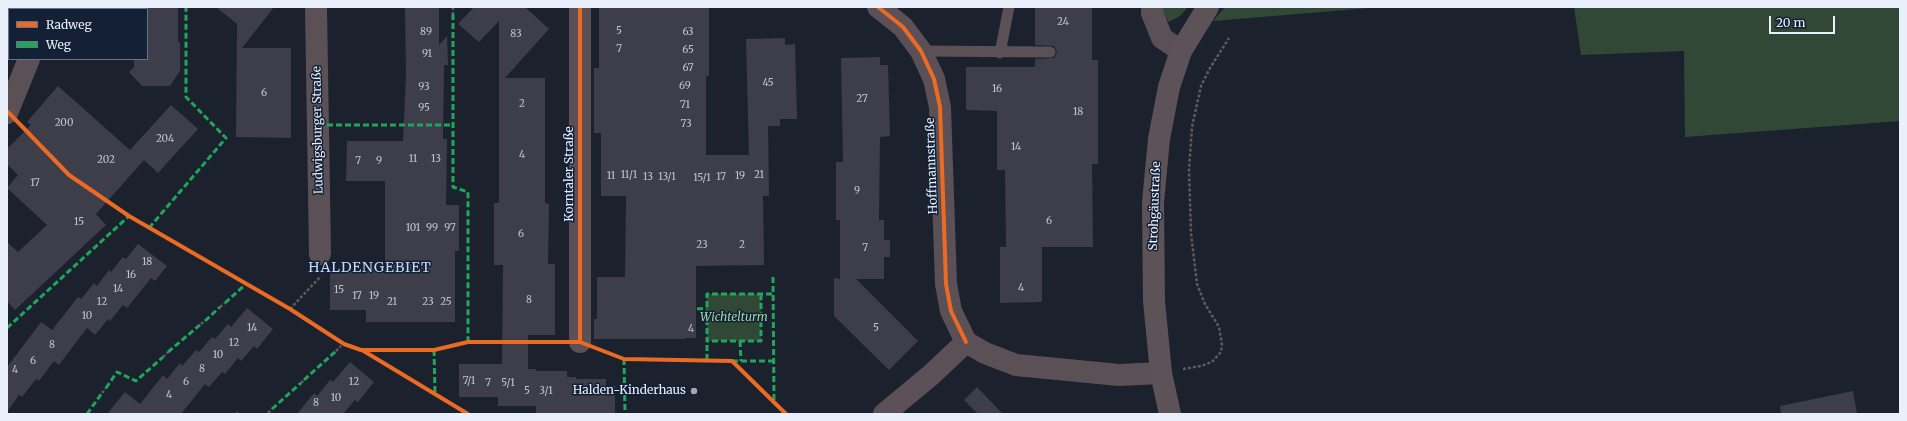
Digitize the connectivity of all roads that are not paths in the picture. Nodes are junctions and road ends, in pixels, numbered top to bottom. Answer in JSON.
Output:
{"nodes":[{"id":1,"x":316,"y":7,"type":"edge"},
{"id":2,"x":580,"y":7,"type":"edge"},
{"id":3,"x":878,"y":7,"type":"edge"},
{"id":4,"x":1009,"y":7,"type":"edge"},
{"id":5,"x":1152,"y":7,"type":"edge"},
{"id":6,"x":1208,"y":7,"type":"edge"},
{"id":7,"x":921,"y":51,"type":"junction"},
{"id":8,"x":1181,"y":51,"type":"junction"},
{"id":9,"x":1050,"y":52,"type":"dead end"},
{"id":10,"x":1000,"y":53,"type":"junction"},
{"id":11,"x":29,"y":60,"type":"edge"},
{"id":12,"x":7,"y":113,"type":"edge"},
{"id":13,"x":320,"y":254,"type":"road end"},
{"id":14,"x":580,"y":342,"type":"dead end"},
{"id":15,"x":966,"y":342,"type":"junction"},
{"id":16,"x":1161,"y":373,"type":"junction"},
{"id":17,"x":884,"y":414,"type":"edge"},
{"id":18,"x":1170,"y":414,"type":"edge"}],
"edges":[{"from":1,"to":13,"type":"street","name":"Ludwigsburger Straße"},
{"from":2,"to":14,"type":"street","name":"Korntaler Straße"},
{"from":3,"to":7,"type":"street","name":"Hoffmannstraße"},
{"from":4,"to":10,"type":"lane"},
{"from":5,"to":8,"type":"street"},
{"from":6,"to":8,"type":"main road","name":"Strohgäustraße"},
{"from":7,"to":10,"type":"lane"},
{"from":7,"to":15,"type":"street","name":"Hoffmannstraße"},
{"from":8,"to":16,"type":"main road","name":"Strohgäustraße"},
{"from":9,"to":10,"type":"lane"},
{"from":11,"to":12,"type":"street"},
{"from":15,"to":16,"type":"street"},
{"from":15,"to":17,"type":"street"},
{"from":16,"to":18,"type":"main road","name":"Strohgäustraße"}]}
